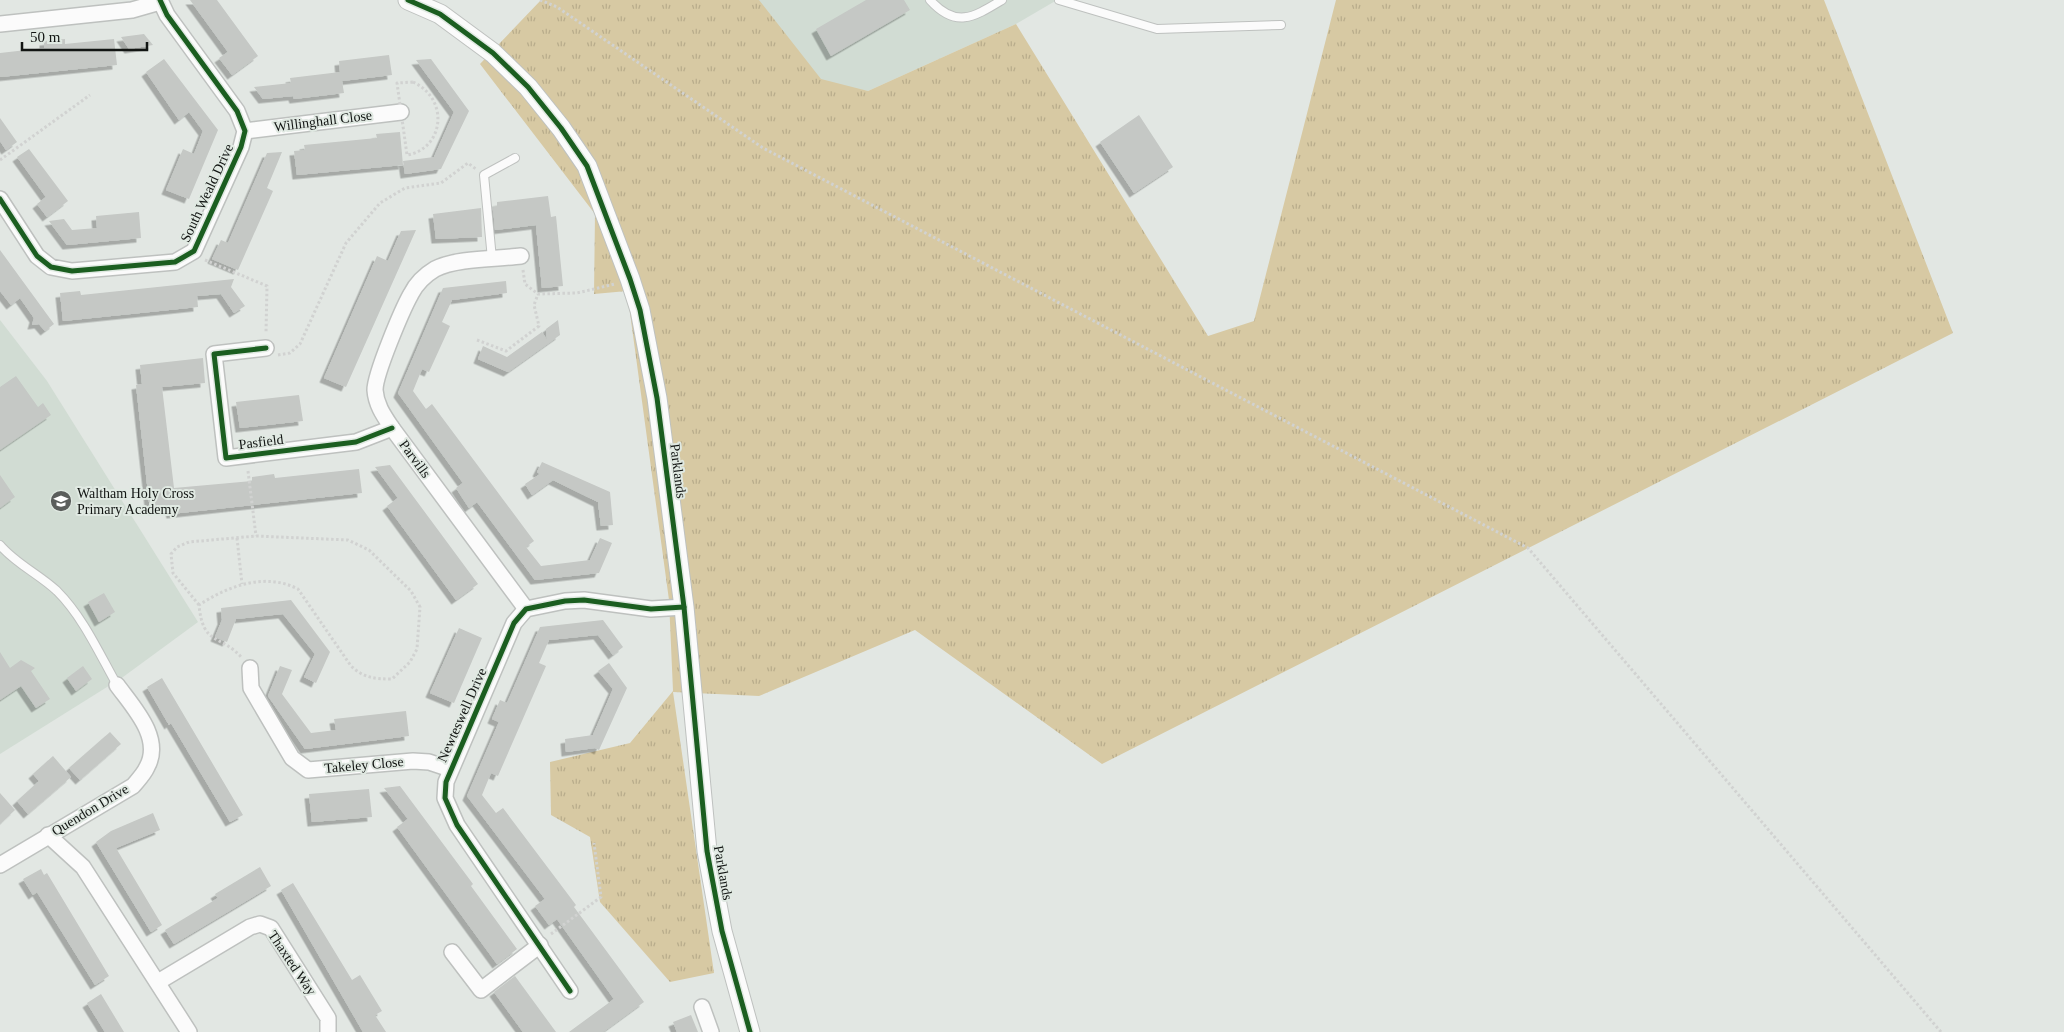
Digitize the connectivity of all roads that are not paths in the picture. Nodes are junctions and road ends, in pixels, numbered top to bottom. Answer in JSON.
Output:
{"nodes":[{"id":1,"x":408,"y":0,"type":"edge"},
{"id":2,"x":930,"y":0,"type":"edge"},
{"id":3,"x":1002,"y":0,"type":"edge"},
{"id":4,"x":1059,"y":0,"type":"edge"},
{"id":5,"x":160,"y":1,"type":"edge"},
{"id":6,"x":0,"y":24,"type":"edge"},
{"id":7,"x":1281,"y":25,"type":"dead end"},
{"id":8,"x":401,"y":112,"type":"dead end"},
{"id":9,"x":245,"y":131,"type":"junction"},
{"id":10,"x":515,"y":158,"type":"dead end"},
{"id":11,"x":0,"y":199,"type":"edge"},
{"id":12,"x":521,"y":256,"type":"road end"},
{"id":13,"x":492,"y":259,"type":"junction"},
{"id":14,"x":266,"y":348,"type":"road end"},
{"id":15,"x":392,"y":428,"type":"junction"},
{"id":16,"x":0,"y":545,"type":"edge"},
{"id":17,"x":684,"y":607,"type":"junction"},
{"id":18,"x":526,"y":610,"type":"junction"},
{"id":19,"x":250,"y":668,"type":"road end"},
{"id":20,"x":118,"y":685,"type":"joint"},
{"id":21,"x":450,"y":769,"type":"junction"},
{"id":22,"x":48,"y":835,"type":"junction"},
{"id":23,"x":0,"y":865,"type":"edge"},
{"id":24,"x":540,"y":946,"type":"junction"},
{"id":25,"x":452,"y":952,"type":"dead end"},
{"id":26,"x":158,"y":982,"type":"junction"},
{"id":27,"x":570,"y":991,"type":"dead end"},
{"id":28,"x":702,"y":1007,"type":"dead end"},
{"id":29,"x":189,"y":1032,"type":"edge"},
{"id":30,"x":328,"y":1032,"type":"edge"},
{"id":31,"x":710,"y":1032,"type":"edge"},
{"id":32,"x":750,"y":1032,"type":"edge"}],
"edges":[{"from":1,"to":17,"type":"street","name":"Parklands"},
{"from":2,"to":3,"type":"lane"},
{"from":4,"to":7,"type":"lane"},
{"from":5,"to":6,"type":"street"},
{"from":5,"to":9,"type":"street","name":"South Weald Drive"},
{"from":8,"to":9,"type":"street","name":"Willinghall Close"},
{"from":9,"to":11,"type":"street","name":"South Weald Drive"},
{"from":10,"to":13,"type":"lane"},
{"from":12,"to":13,"type":"street","name":"Parvills"},
{"from":13,"to":15,"type":"street","name":"Parvills"},
{"from":14,"to":15,"type":"street","name":"Pasfield"},
{"from":15,"to":18,"type":"street","name":"Parvills"},
{"from":16,"to":20,"type":"lane"},
{"from":17,"to":18,"type":"street"},
{"from":17,"to":32,"type":"street","name":"Parklands"},
{"from":18,"to":21,"type":"street","name":"Newteswell Drive"},
{"from":19,"to":21,"type":"street","name":"Takeley Close"},
{"from":20,"to":22,"type":"street","name":"Quendon Drive"},
{"from":21,"to":24,"type":"street","name":"Newteswell Drive"},
{"from":22,"to":23,"type":"street","name":"Quendon Drive"},
{"from":22,"to":26,"type":"street"},
{"from":24,"to":25,"type":"street"},
{"from":24,"to":27,"type":"street","name":"Newteswell Drive"},
{"from":26,"to":29,"type":"street"},
{"from":26,"to":30,"type":"street","name":"Thaxted Way"},
{"from":28,"to":31,"type":"street"}]}
